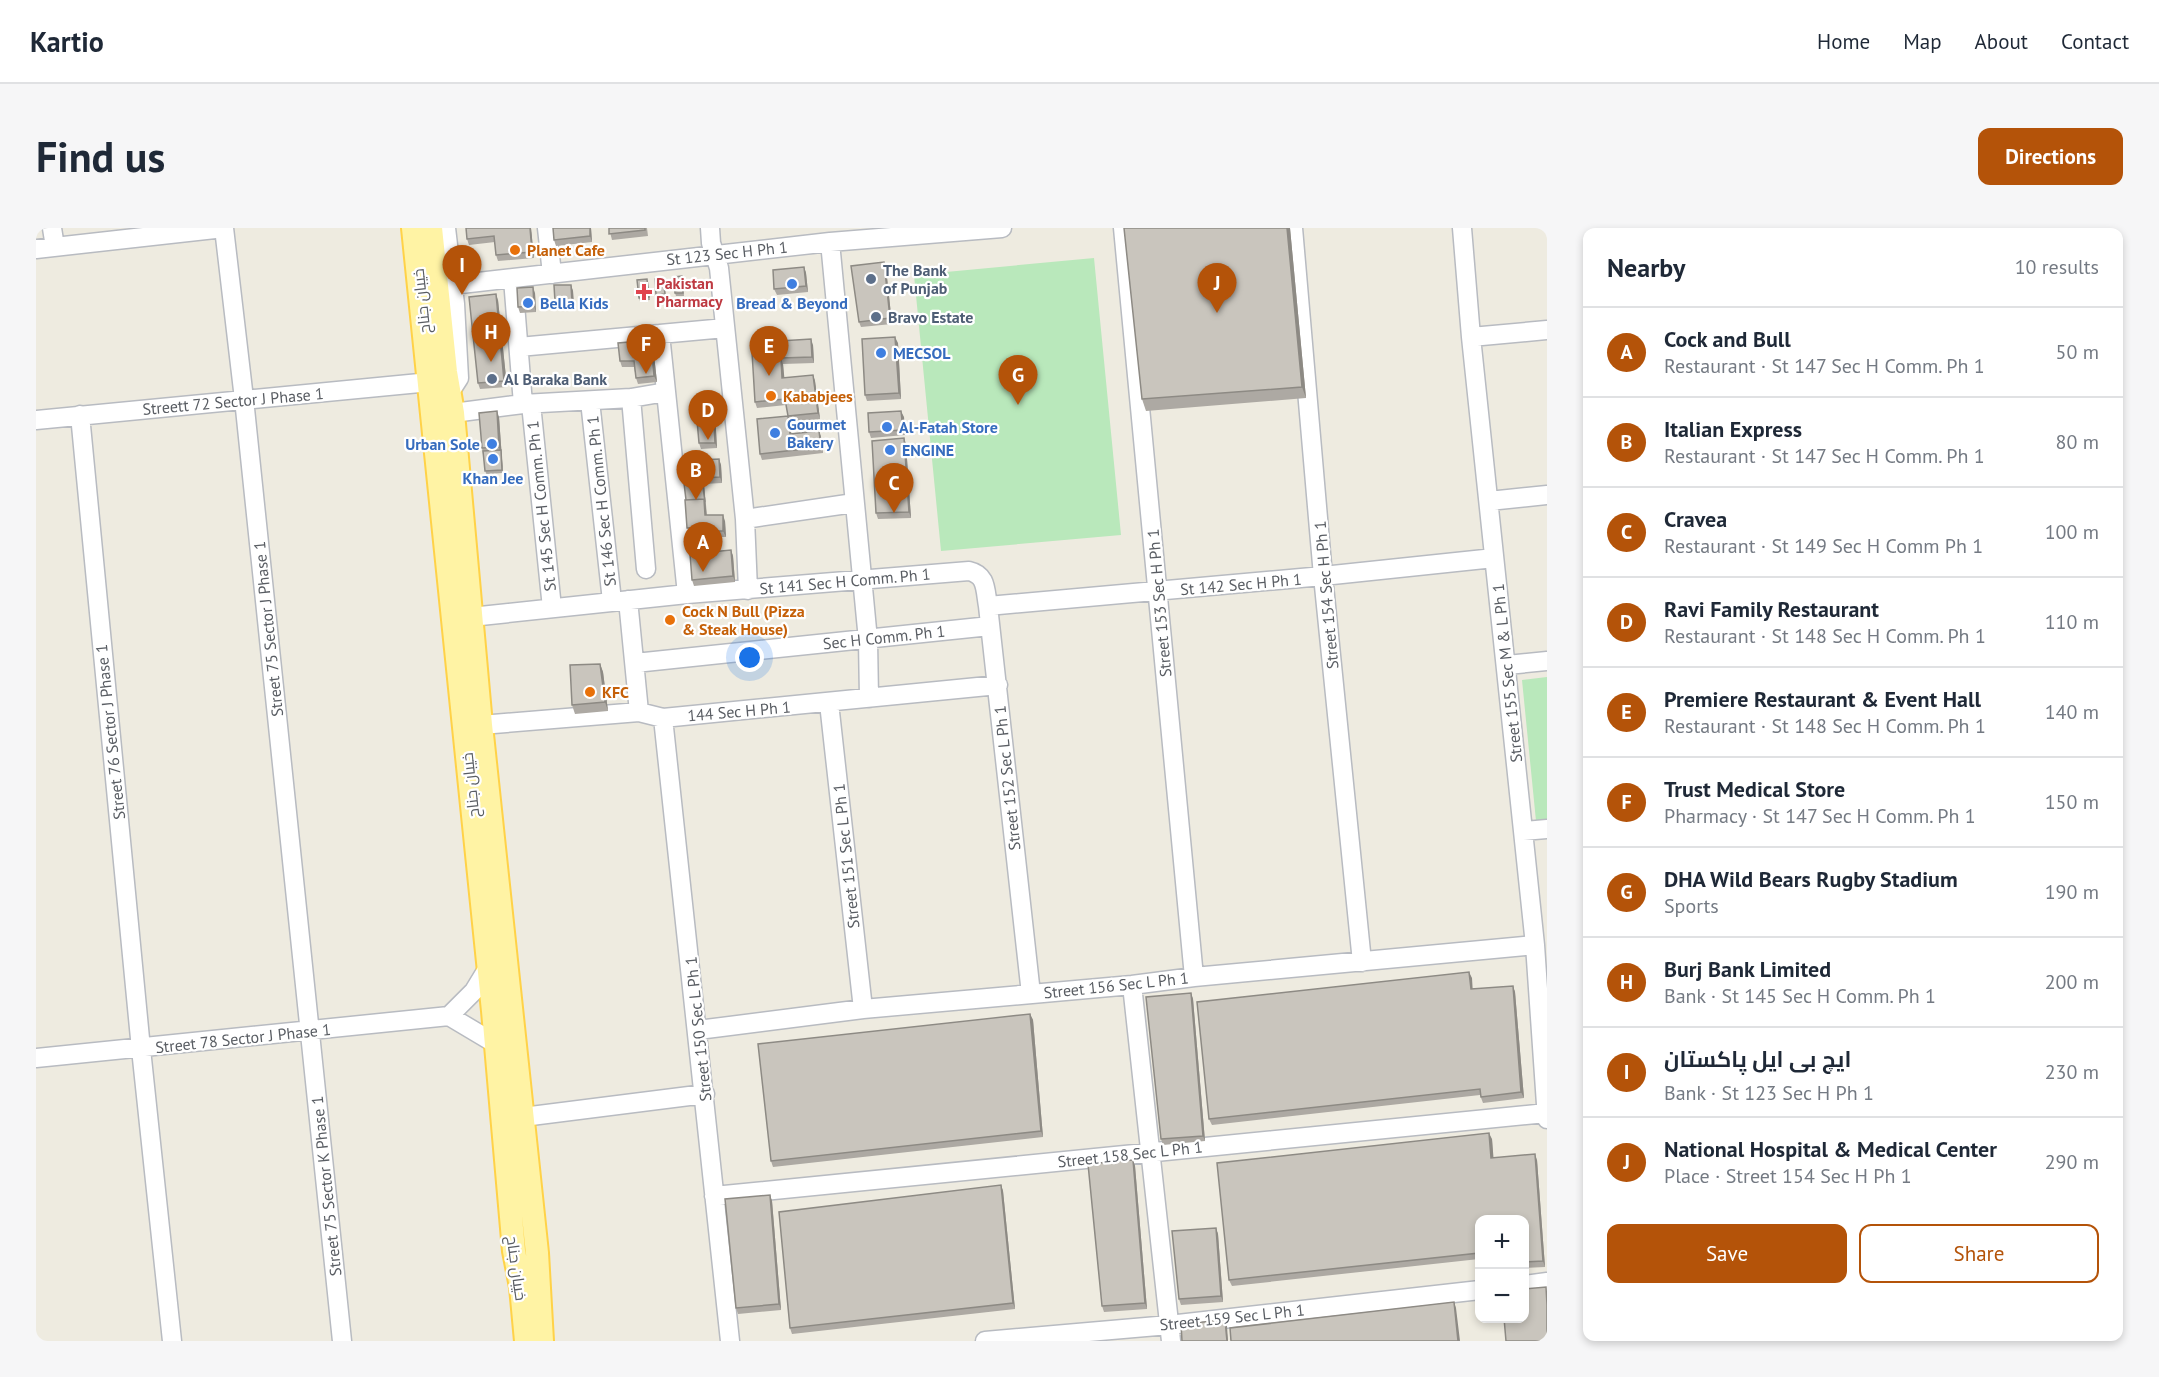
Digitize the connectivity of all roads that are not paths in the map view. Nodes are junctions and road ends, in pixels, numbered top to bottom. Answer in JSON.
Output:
{"nodes":[{"id":1,"x":52,"y":228,"type":"edge"},
{"id":2,"x":224,"y":228,"type":"edge"},
{"id":3,"x":413,"y":228,"type":"edge"},
{"id":4,"x":431,"y":228,"type":"edge"},
{"id":5,"x":446,"y":228,"type":"edge"},
{"id":6,"x":548,"y":228,"type":"edge"},
{"id":7,"x":710,"y":228,"type":"edge"},
{"id":8,"x":1002,"y":228,"type":"edge"},
{"id":9,"x":1123,"y":228,"type":"edge"},
{"id":10,"x":1293,"y":228,"type":"edge"},
{"id":11,"x":1462,"y":228,"type":"edge"},
{"id":12,"x":929,"y":231,"type":"edge"},
{"id":13,"x":830,"y":242,"type":"junction"},
{"id":14,"x":55,"y":247,"type":"junction"},
{"id":15,"x":36,"y":249,"type":"edge"},
{"id":16,"x":715,"y":254,"type":"junction"},
{"id":17,"x":552,"y":274,"type":"junction"},
{"id":18,"x":513,"y":279,"type":"junction"},
{"id":19,"x":452,"y":285,"type":"junction"},
{"id":20,"x":724,"y":328,"type":"junction"},
{"id":21,"x":1547,"y":330,"type":"edge"},
{"id":22,"x":660,"y":334,"type":"junction"},
{"id":23,"x":1472,"y":337,"type":"junction"},
{"id":24,"x":519,"y":346,"type":"junction"},
{"id":25,"x":430,"y":382,"type":"junction"},
{"id":26,"x":666,"y":392,"type":"junction"},
{"id":27,"x":631,"y":398,"type":"junction"},
{"id":28,"x":244,"y":399,"type":"junction"},
{"id":29,"x":590,"y":401,"type":"junction"},
{"id":30,"x":452,"y":402,"type":"junction"},
{"id":31,"x":527,"y":404,"type":"junction"},
{"id":32,"x":80,"y":415,"type":"junction"},
{"id":33,"x":36,"y":420,"type":"edge"},
{"id":34,"x":1547,"y":495,"type":"edge"},
{"id":35,"x":1489,"y":501,"type":"junction"},
{"id":36,"x":854,"y":503,"type":"junction"},
{"id":37,"x":745,"y":519,"type":"junction"},
{"id":38,"x":1494,"y":558,"type":"junction"},
{"id":39,"x":646,"y":569,"type":"dead end"},
{"id":40,"x":969,"y":570,"type":"joint"},
{"id":41,"x":1323,"y":576,"type":"junction"},
{"id":42,"x":861,"y":580,"type":"junction"},
{"id":43,"x":748,"y":590,"type":"junction"},
{"id":44,"x":1158,"y":591,"type":"junction"},
{"id":45,"x":687,"y":594,"type":"junction"},
{"id":46,"x":620,"y":601,"type":"junction"},
{"id":47,"x":988,"y":606,"type":"junction"},
{"id":48,"x":552,"y":608,"type":"junction"},
{"id":49,"x":471,"y":617,"type":"junction"},
{"id":50,"x":990,"y":626,"type":"junction"},
{"id":51,"x":868,"y":640,"type":"junction"},
{"id":52,"x":1547,"y":661,"type":"edge"},
{"id":53,"x":634,"y":663,"type":"junction"},
{"id":54,"x":1507,"y":665,"type":"junction"},
{"id":55,"x":998,"y":685,"type":"junction"},
{"id":56,"x":869,"y":698,"type":"junction"},
{"id":57,"x":829,"y":703,"type":"junction"},
{"id":58,"x":639,"y":712,"type":"junction"},
{"id":59,"x":663,"y":718,"type":"junction"},
{"id":60,"x":482,"y":725,"type":"junction"},
{"id":61,"x":1547,"y":829,"type":"edge"},
{"id":62,"x":1523,"y":831,"type":"junction"},
{"id":63,"x":1535,"y":945,"type":"junction"},
{"id":64,"x":1362,"y":962,"type":"junction"},
{"id":65,"x":488,"y":968,"type":"junction"},
{"id":66,"x":1194,"y":977,"type":"junction"},
{"id":67,"x":1132,"y":985,"type":"junction"},
{"id":68,"x":1031,"y":994,"type":"junction"},
{"id":69,"x":863,"y":1009,"type":"junction"},
{"id":70,"x":449,"y":1016,"type":"junction"},
{"id":71,"x":698,"y":1030,"type":"junction"},
{"id":72,"x":310,"y":1031,"type":"junction"},
{"id":73,"x":496,"y":1044,"type":"junction"},
{"id":74,"x":141,"y":1049,"type":"junction"},
{"id":75,"x":36,"y":1058,"type":"edge"},
{"id":76,"x":705,"y":1094,"type":"junction"},
{"id":77,"x":1546,"y":1113,"type":"edge"},
{"id":78,"x":523,"y":1118,"type":"junction"},
{"id":79,"x":1547,"y":1119,"type":"edge"},
{"id":80,"x":1150,"y":1152,"type":"junction"},
{"id":81,"x":714,"y":1196,"type":"junction"},
{"id":82,"x":514,"y":1251,"type":"junction"},
{"id":83,"x":537,"y":1253,"type":"junction"},
{"id":84,"x":1547,"y":1282,"type":"edge"},
{"id":85,"x":1529,"y":1284,"type":"edge"},
{"id":86,"x":1475,"y":1291,"type":"edge"},
{"id":87,"x":1170,"y":1333,"type":"edge"},
{"id":88,"x":172,"y":1341,"type":"edge"},
{"id":89,"x":342,"y":1341,"type":"edge"},
{"id":90,"x":513,"y":1341,"type":"edge"},
{"id":91,"x":526,"y":1341,"type":"edge"},
{"id":92,"x":542,"y":1341,"type":"edge"},
{"id":93,"x":556,"y":1341,"type":"edge"},
{"id":94,"x":730,"y":1341,"type":"edge"},
{"id":95,"x":985,"y":1341,"type":"edge"}],
"edges":[{"from":1,"to":14,"type":"street"},
{"from":2,"to":14,"type":"street"},
{"from":2,"to":28,"type":"street","name":"Street 75 Sector J Phase 1"},
{"from":3,"to":25,"type":"main road","name":"خیبان جناح"},
{"from":4,"to":30,"type":"main road","name":"خیبان جناح"},
{"from":5,"to":19,"type":"street"},
{"from":6,"to":17,"type":"street"},
{"from":7,"to":16,"type":"street"},
{"from":8,"to":12,"type":"street","name":"St 123 Sec H Ph 1"},
{"from":9,"to":44,"type":"street","name":"Street 153 Sec H Ph 1"},
{"from":10,"to":41,"type":"street","name":"Street 154 Sec H Ph 1"},
{"from":11,"to":23,"type":"street","name":"Street 155 Sec M & L Ph 1"},
{"from":12,"to":13,"type":"street","name":"St 123 Sec H Ph 1"},
{"from":13,"to":16,"type":"street","name":"St 123 Sec H Ph 1"},
{"from":13,"to":36,"type":"street"},
{"from":14,"to":15,"type":"street"},
{"from":16,"to":17,"type":"street","name":"St 123 Sec H Ph 1"},
{"from":16,"to":20,"type":"street"},
{"from":17,"to":18,"type":"street","name":"St 123 Sec H Ph 1"},
{"from":18,"to":19,"type":"street","name":"St 123 Sec H Ph 1"},
{"from":18,"to":24,"type":"street","name":"St 145 Sec H Comm. Ph 1"},
{"from":19,"to":30,"type":"street"},
{"from":20,"to":22,"type":"street"},
{"from":20,"to":37,"type":"street"},
{"from":21,"to":23,"type":"street"},
{"from":22,"to":24,"type":"street"},
{"from":22,"to":26,"type":"street"},
{"from":23,"to":35,"type":"street","name":"Street 155 Sec M & L Ph 1"},
{"from":24,"to":31,"type":"street","name":"St 145 Sec H Comm. Ph 1"},
{"from":25,"to":28,"type":"street","name":"Streett 72 Sector J Phase 1"},
{"from":25,"to":65,"type":"main road","name":"خیبان جناح"},
{"from":26,"to":27,"type":"street"},
{"from":26,"to":45,"type":"street"},
{"from":27,"to":29,"type":"street"},
{"from":27,"to":39,"type":"street"},
{"from":28,"to":32,"type":"street","name":"Streett 72 Sector J Phase 1"},
{"from":28,"to":72,"type":"street","name":"Street 75 Sector J Phase 1"},
{"from":29,"to":31,"type":"street"},
{"from":29,"to":46,"type":"street","name":"St 146 Sec H Comm. Ph 1"},
{"from":30,"to":31,"type":"street"},
{"from":30,"to":49,"type":"main road","name":"خیبان جناح"},
{"from":31,"to":48,"type":"street","name":"St 145 Sec H Comm. Ph 1"},
{"from":32,"to":33,"type":"street","name":"Streett 72 Sector J Phase 1"},
{"from":32,"to":74,"type":"street","name":"Street 76 Sector J Phase 1"},
{"from":34,"to":35,"type":"street"},
{"from":35,"to":38,"type":"street","name":"Street 155 Sec M & L Ph 1"},
{"from":36,"to":37,"type":"street"},
{"from":36,"to":42,"type":"street"},
{"from":37,"to":43,"type":"street"},
{"from":38,"to":41,"type":"street","name":"St 142 Sec H Ph 1"},
{"from":38,"to":54,"type":"street","name":"Street 155 Sec M & L Ph 1"},
{"from":40,"to":42,"type":"street","name":"St 141 Sec H Comm. Ph 1"},
{"from":40,"to":47,"type":"street","name":"Street 152 Sec L Ph 1"},
{"from":41,"to":44,"type":"street","name":"St 142 Sec H Ph 1"},
{"from":41,"to":64,"type":"street","name":"Street 154 Sec H Ph 1"},
{"from":42,"to":43,"type":"street","name":"St 141 Sec H Comm. Ph 1"},
{"from":42,"to":51,"type":"street"},
{"from":43,"to":45,"type":"street","name":"St 141 Sec H Comm. Ph 1"},
{"from":44,"to":47,"type":"street","name":"St 142 Sec H Ph 1"},
{"from":44,"to":66,"type":"street","name":"Street 153 Sec H Ph 1"},
{"from":45,"to":46,"type":"street","name":"St 141 Sec H Comm. Ph 1"},
{"from":46,"to":48,"type":"street","name":"St 141 Sec H Comm. Ph 1"},
{"from":46,"to":53,"type":"street"},
{"from":47,"to":50,"type":"street","name":"Street 152 Sec L Ph 1"},
{"from":48,"to":49,"type":"street","name":"St 141 Sec H Comm. Ph 1"},
{"from":49,"to":60,"type":"main road","name":"خیبان جناح"},
{"from":50,"to":51,"type":"street","name":"Sec H Comm. Ph 1"},
{"from":50,"to":55,"type":"street","name":"Street 152 Sec L Ph 1"},
{"from":51,"to":53,"type":"street","name":"Sec H Comm. Ph 1"},
{"from":51,"to":56,"type":"street"},
{"from":52,"to":54,"type":"street"},
{"from":53,"to":58,"type":"street"},
{"from":54,"to":62,"type":"street","name":"Street 155 Sec M & L Ph 1"},
{"from":55,"to":56,"type":"street","name":"144 Sec H Ph 1"},
{"from":55,"to":68,"type":"street","name":"Street 152 Sec L Ph 1"},
{"from":56,"to":57,"type":"street","name":"144 Sec H Ph 1"},
{"from":57,"to":59,"type":"street","name":"144 Sec H Ph 1"},
{"from":57,"to":69,"type":"street","name":"Street 151 Sec L Ph 1"},
{"from":58,"to":59,"type":"street","name":"144 Sec H Ph 1"},
{"from":58,"to":60,"type":"street","name":"144 Sec H Ph 1"},
{"from":59,"to":71,"type":"street","name":"Street 150 Sec L Ph 1"},
{"from":60,"to":78,"type":"main road","name":"خیبان جناح"},
{"from":61,"to":62,"type":"street"},
{"from":62,"to":63,"type":"street","name":"Street 155 Sec M & L Ph 1"},
{"from":63,"to":64,"type":"street","name":"Street 156 Sec L Ph 1"},
{"from":63,"to":77,"type":"street","name":"Street 155 Sec M & L Ph 1"},
{"from":64,"to":66,"type":"street","name":"Street 156 Sec L Ph 1"},
{"from":65,"to":70,"type":"street"},
{"from":65,"to":73,"type":"main road","name":"خیبان جناح"},
{"from":66,"to":67,"type":"street","name":"Street 156 Sec L Ph 1"},
{"from":67,"to":68,"type":"street","name":"Street 156 Sec L Ph 1"},
{"from":67,"to":80,"type":"street"},
{"from":68,"to":69,"type":"street","name":"Street 156 Sec L Ph 1"},
{"from":69,"to":71,"type":"street","name":"Street 156 Sec L Ph 1"},
{"from":70,"to":72,"type":"street","name":"Street 78 Sector J Phase 1"},
{"from":70,"to":73,"type":"street"},
{"from":71,"to":76,"type":"street","name":"Street 150 Sec L Ph 1"},
{"from":72,"to":74,"type":"street","name":"Street 78 Sector J Phase 1"},
{"from":72,"to":89,"type":"street","name":"Street 75 Sector K Phase 1"},
{"from":73,"to":82,"type":"main road","name":"خیبان جناح"},
{"from":74,"to":75,"type":"street","name":"Street 78 Sector J Phase 1"},
{"from":74,"to":88,"type":"street","name":"Street 76 Sector J Phase 1"},
{"from":76,"to":78,"type":"street"},
{"from":76,"to":81,"type":"street","name":"Street 150 Sec L Ph 1"},
{"from":77,"to":79,"type":"street","name":"Street 155 Sec M & L Ph 1"},
{"from":77,"to":80,"type":"street","name":"Street 158 Sec L Ph 1"},
{"from":78,"to":83,"type":"main road","name":"خیبان جناح"},
{"from":80,"to":81,"type":"street","name":"Street 158 Sec L Ph 1"},
{"from":80,"to":87,"type":"street"},
{"from":81,"to":94,"type":"street","name":"Street 150 Sec L Ph 1"},
{"from":82,"to":90,"type":"main road"},
{"from":82,"to":91,"type":"main road","name":"خیبان جناح"},
{"from":83,"to":92,"type":"main road","name":"خیبان جناح"},
{"from":83,"to":93,"type":"main road"},
{"from":84,"to":85,"type":"street"},
{"from":86,"to":87,"type":"street","name":"Street 159 Sec L Ph 1"},
{"from":87,"to":95,"type":"street","name":"Street 159 Sec L Ph 1"}]}
